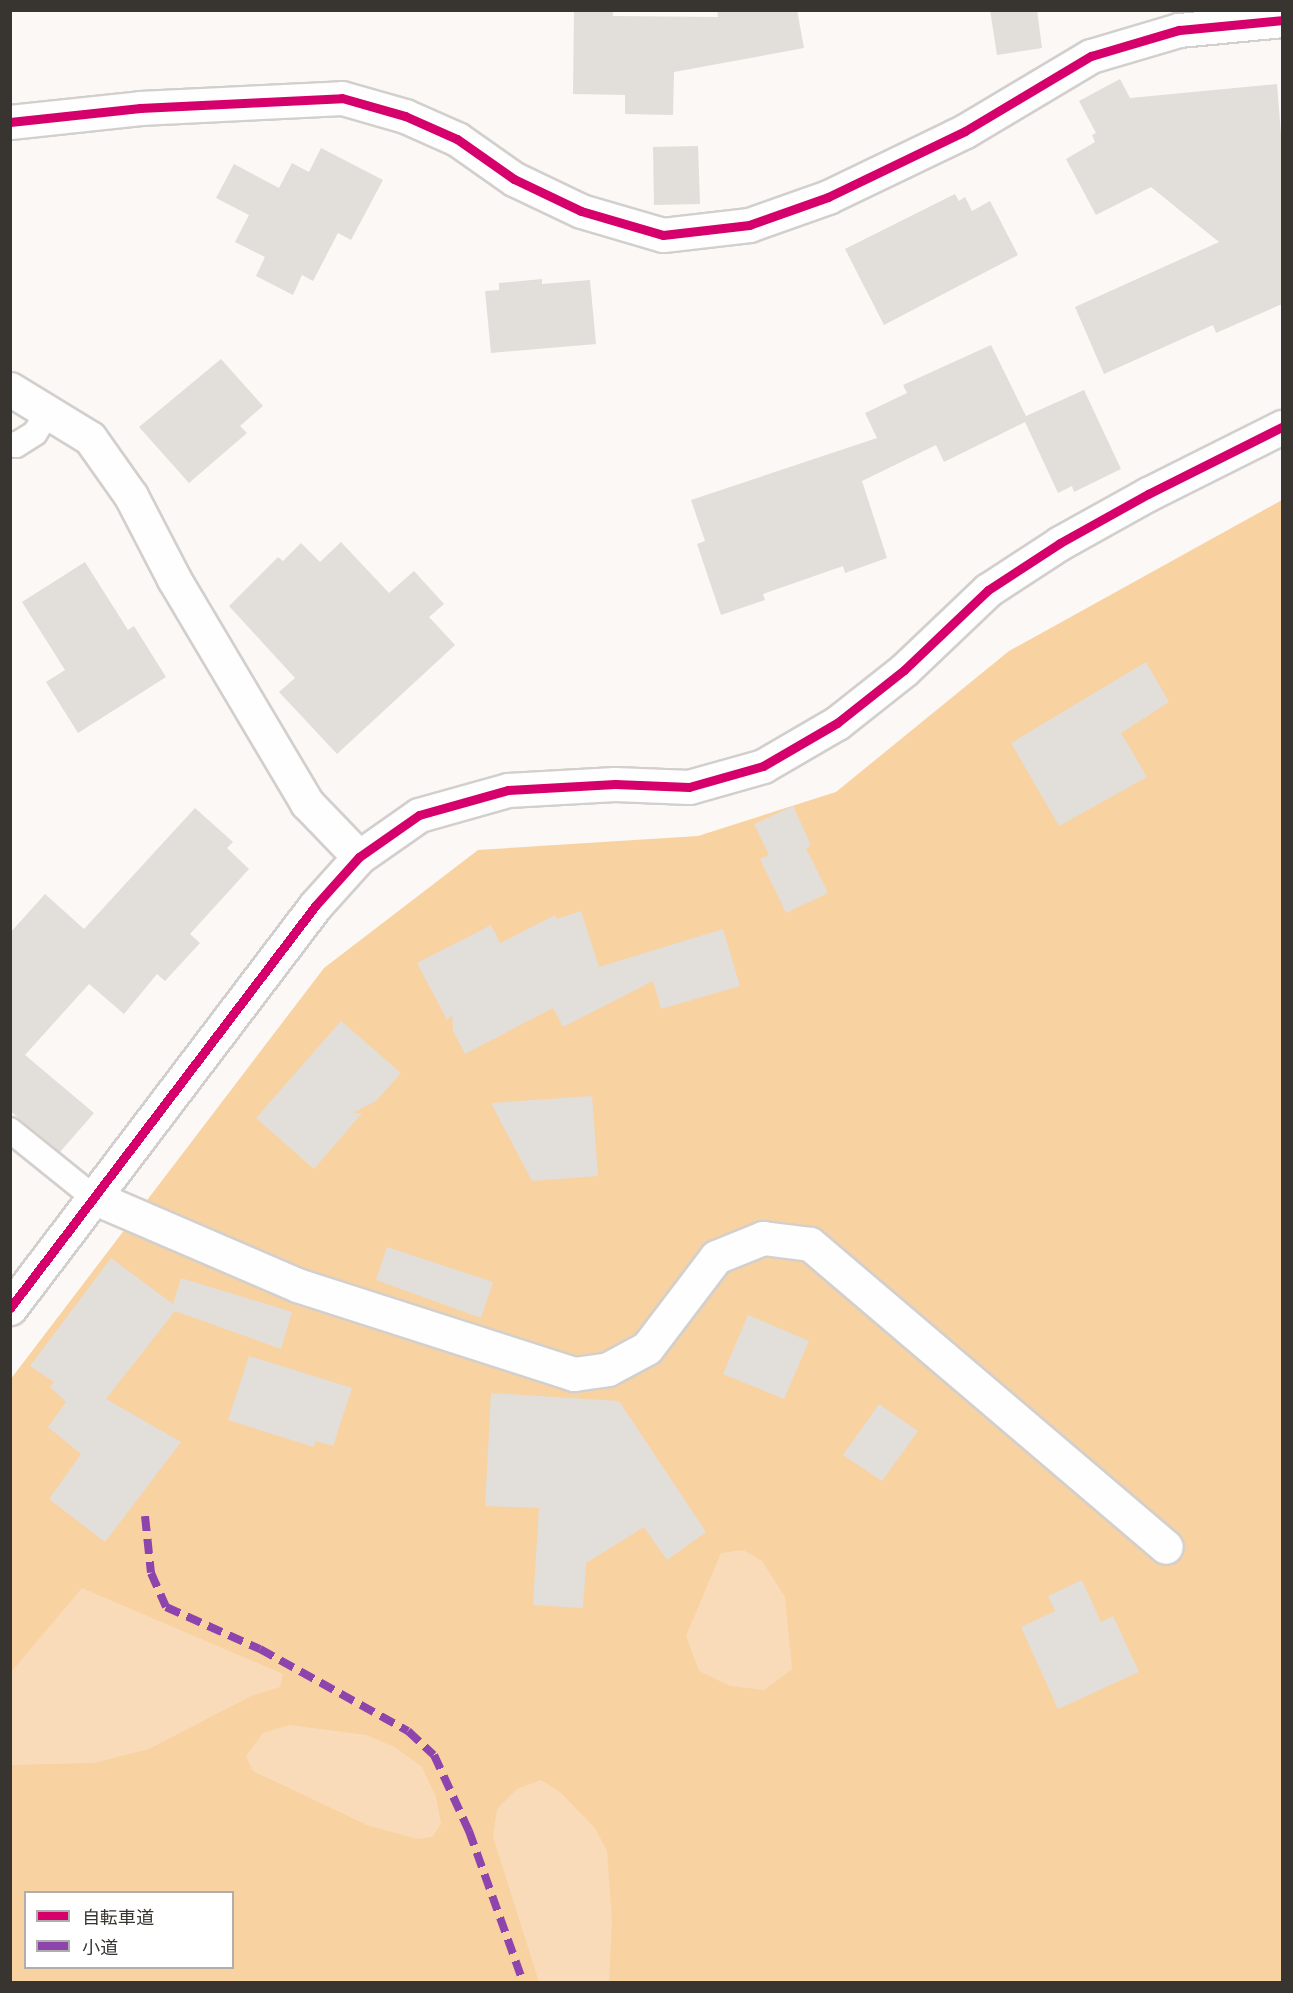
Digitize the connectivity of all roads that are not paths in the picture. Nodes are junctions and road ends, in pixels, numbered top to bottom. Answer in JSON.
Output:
{"nodes":[{"id":1,"x":1282,"y":20,"type":"edge"},
{"id":2,"x":10,"y":122,"type":"edge"},
{"id":3,"x":10,"y":389,"type":"edge"},
{"id":4,"x":48,"y":412,"type":"junction"},
{"id":5,"x":1282,"y":427,"type":"edge"},
{"id":6,"x":10,"y":444,"type":"edge"},
{"id":7,"x":358,"y":857,"type":"junction"},
{"id":8,"x":10,"y":1130,"type":"edge"},
{"id":9,"x":93,"y":1197,"type":"junction"},
{"id":10,"x":10,"y":1308,"type":"edge"},
{"id":11,"x":1166,"y":1547,"type":"dead end"}],
"edges":[{"from":1,"to":2,"type":"street"},
{"from":3,"to":4,"type":"street"},
{"from":4,"to":6,"type":"lane"},
{"from":4,"to":7,"type":"street"},
{"from":5,"to":7,"type":"street"},
{"from":7,"to":9,"type":"street"},
{"from":8,"to":9,"type":"lane"},
{"from":9,"to":10,"type":"street"},
{"from":9,"to":11,"type":"street"}]}
